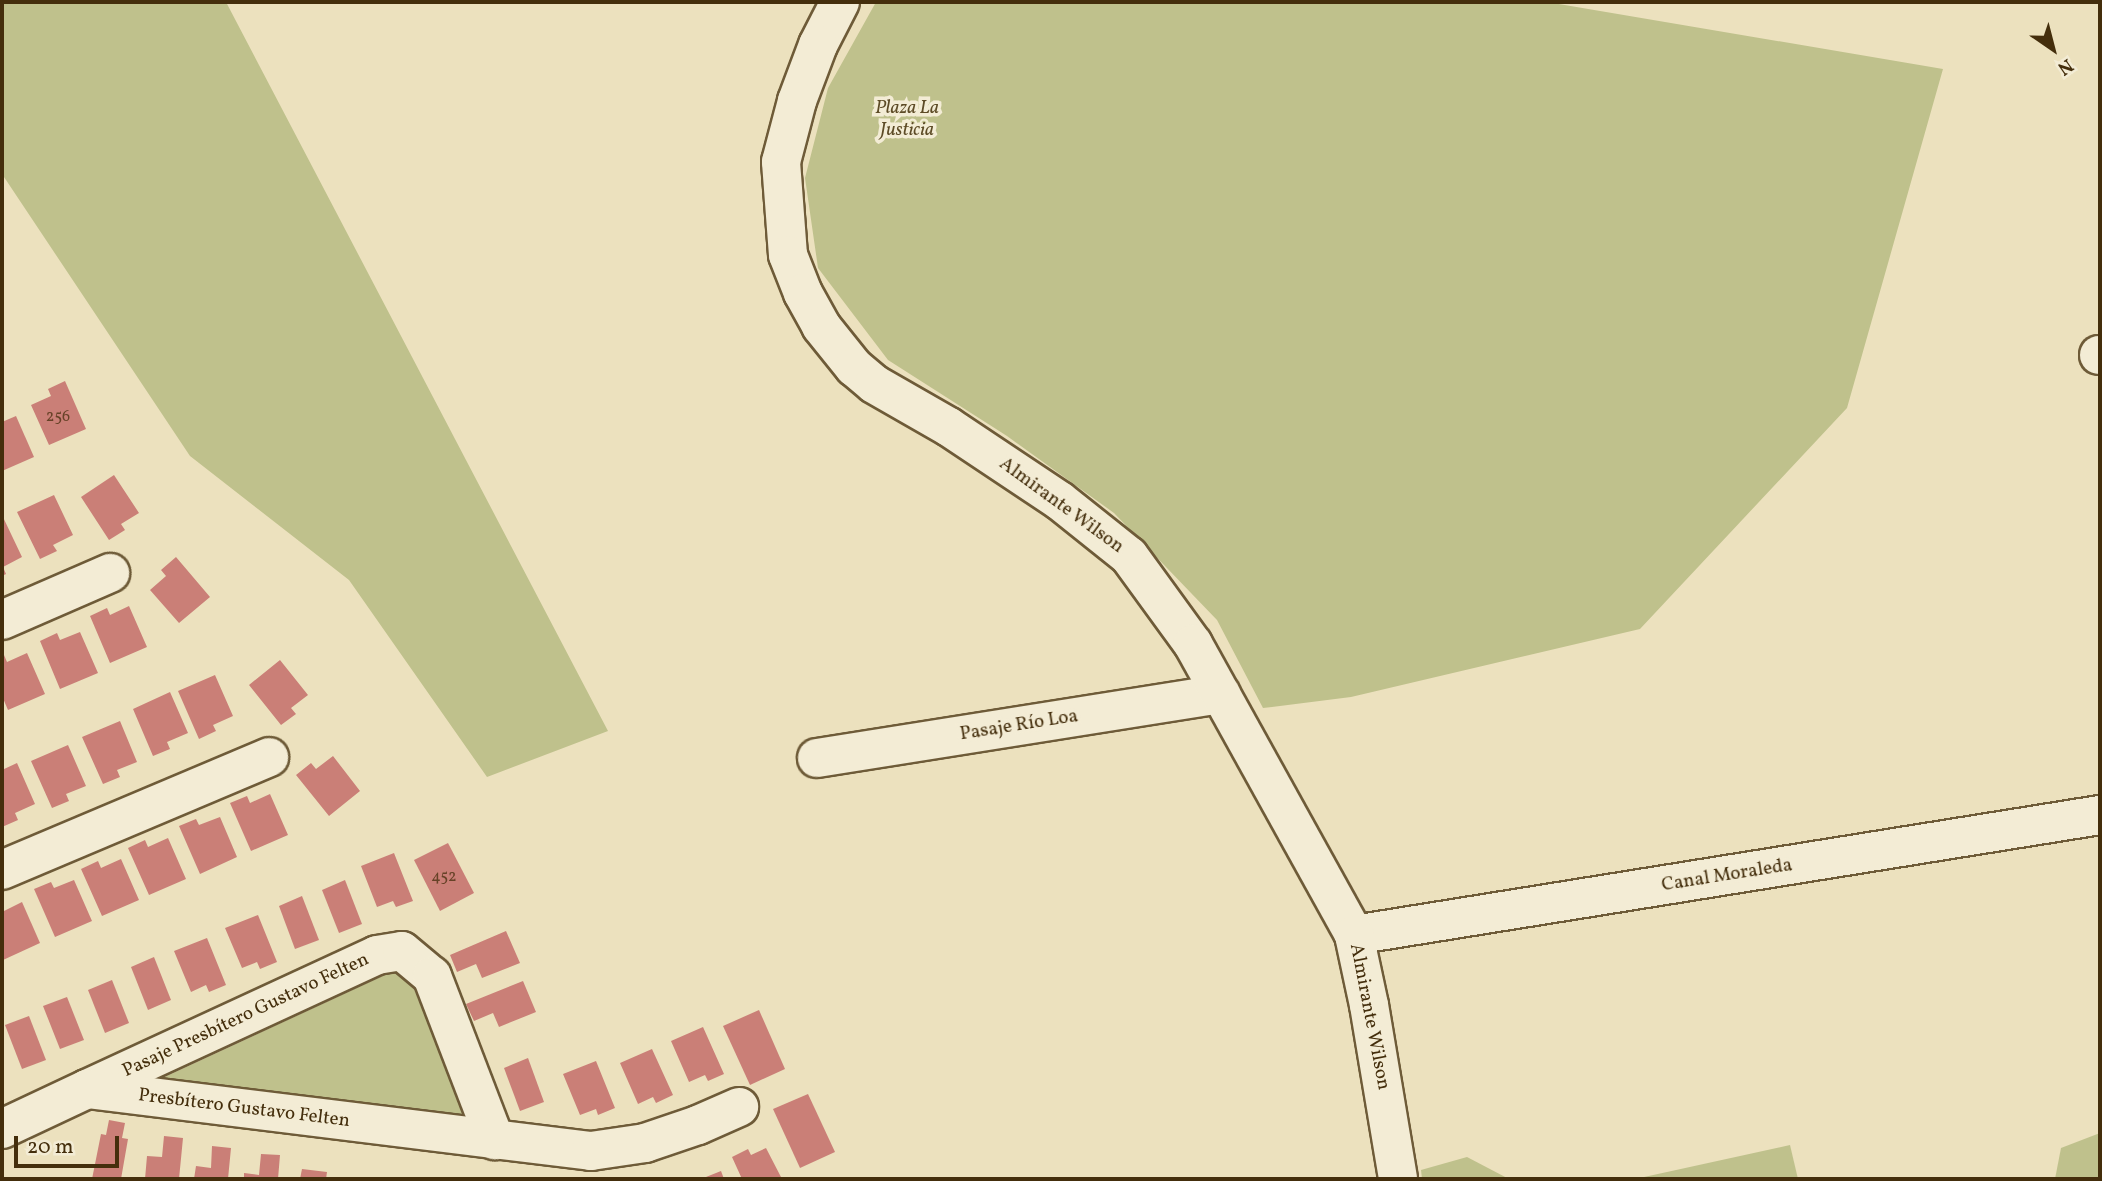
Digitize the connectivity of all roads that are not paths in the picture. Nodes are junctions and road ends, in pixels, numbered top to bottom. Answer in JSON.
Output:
{"nodes":[{"id":1,"x":840,"y":2,"type":"edge"},
{"id":2,"x":110,"y":573,"type":"dead end"},
{"id":3,"x":2,"y":620,"type":"edge"},
{"id":4,"x":1221,"y":694,"type":"junction"},
{"id":5,"x":269,"y":757,"type":"dead end"},
{"id":6,"x":817,"y":758,"type":"dead end"},
{"id":7,"x":2100,"y":815,"type":"edge"},
{"id":8,"x":2,"y":870,"type":"edge"},
{"id":9,"x":1354,"y":935,"type":"junction"},
{"id":10,"x":87,"y":1089,"type":"junction"},
{"id":11,"x":739,"y":1107,"type":"dead end"},
{"id":12,"x":2,"y":1129,"type":"edge"},
{"id":13,"x":495,"y":1140,"type":"junction"},
{"id":14,"x":1394,"y":1179,"type":"edge"}],
"edges":[{"from":1,"to":4,"type":"street","name":"Almirante Wilson"},
{"from":2,"to":3,"type":"street"},
{"from":4,"to":6,"type":"street","name":"Pasaje Río Loa"},
{"from":4,"to":9,"type":"street","name":"Almirante Wilson"},
{"from":5,"to":8,"type":"street"},
{"from":7,"to":9,"type":"street","name":"Canal Moraleda"},
{"from":9,"to":14,"type":"street","name":"Almirante Wilson"},
{"from":10,"to":12,"type":"street"},
{"from":10,"to":13,"type":"street","name":"Presbítero Gustavo Felten"},
{"from":10,"to":13,"type":"street","name":"Pasaje Presbítero Gustavo Felten"},
{"from":11,"to":13,"type":"street"}]}
